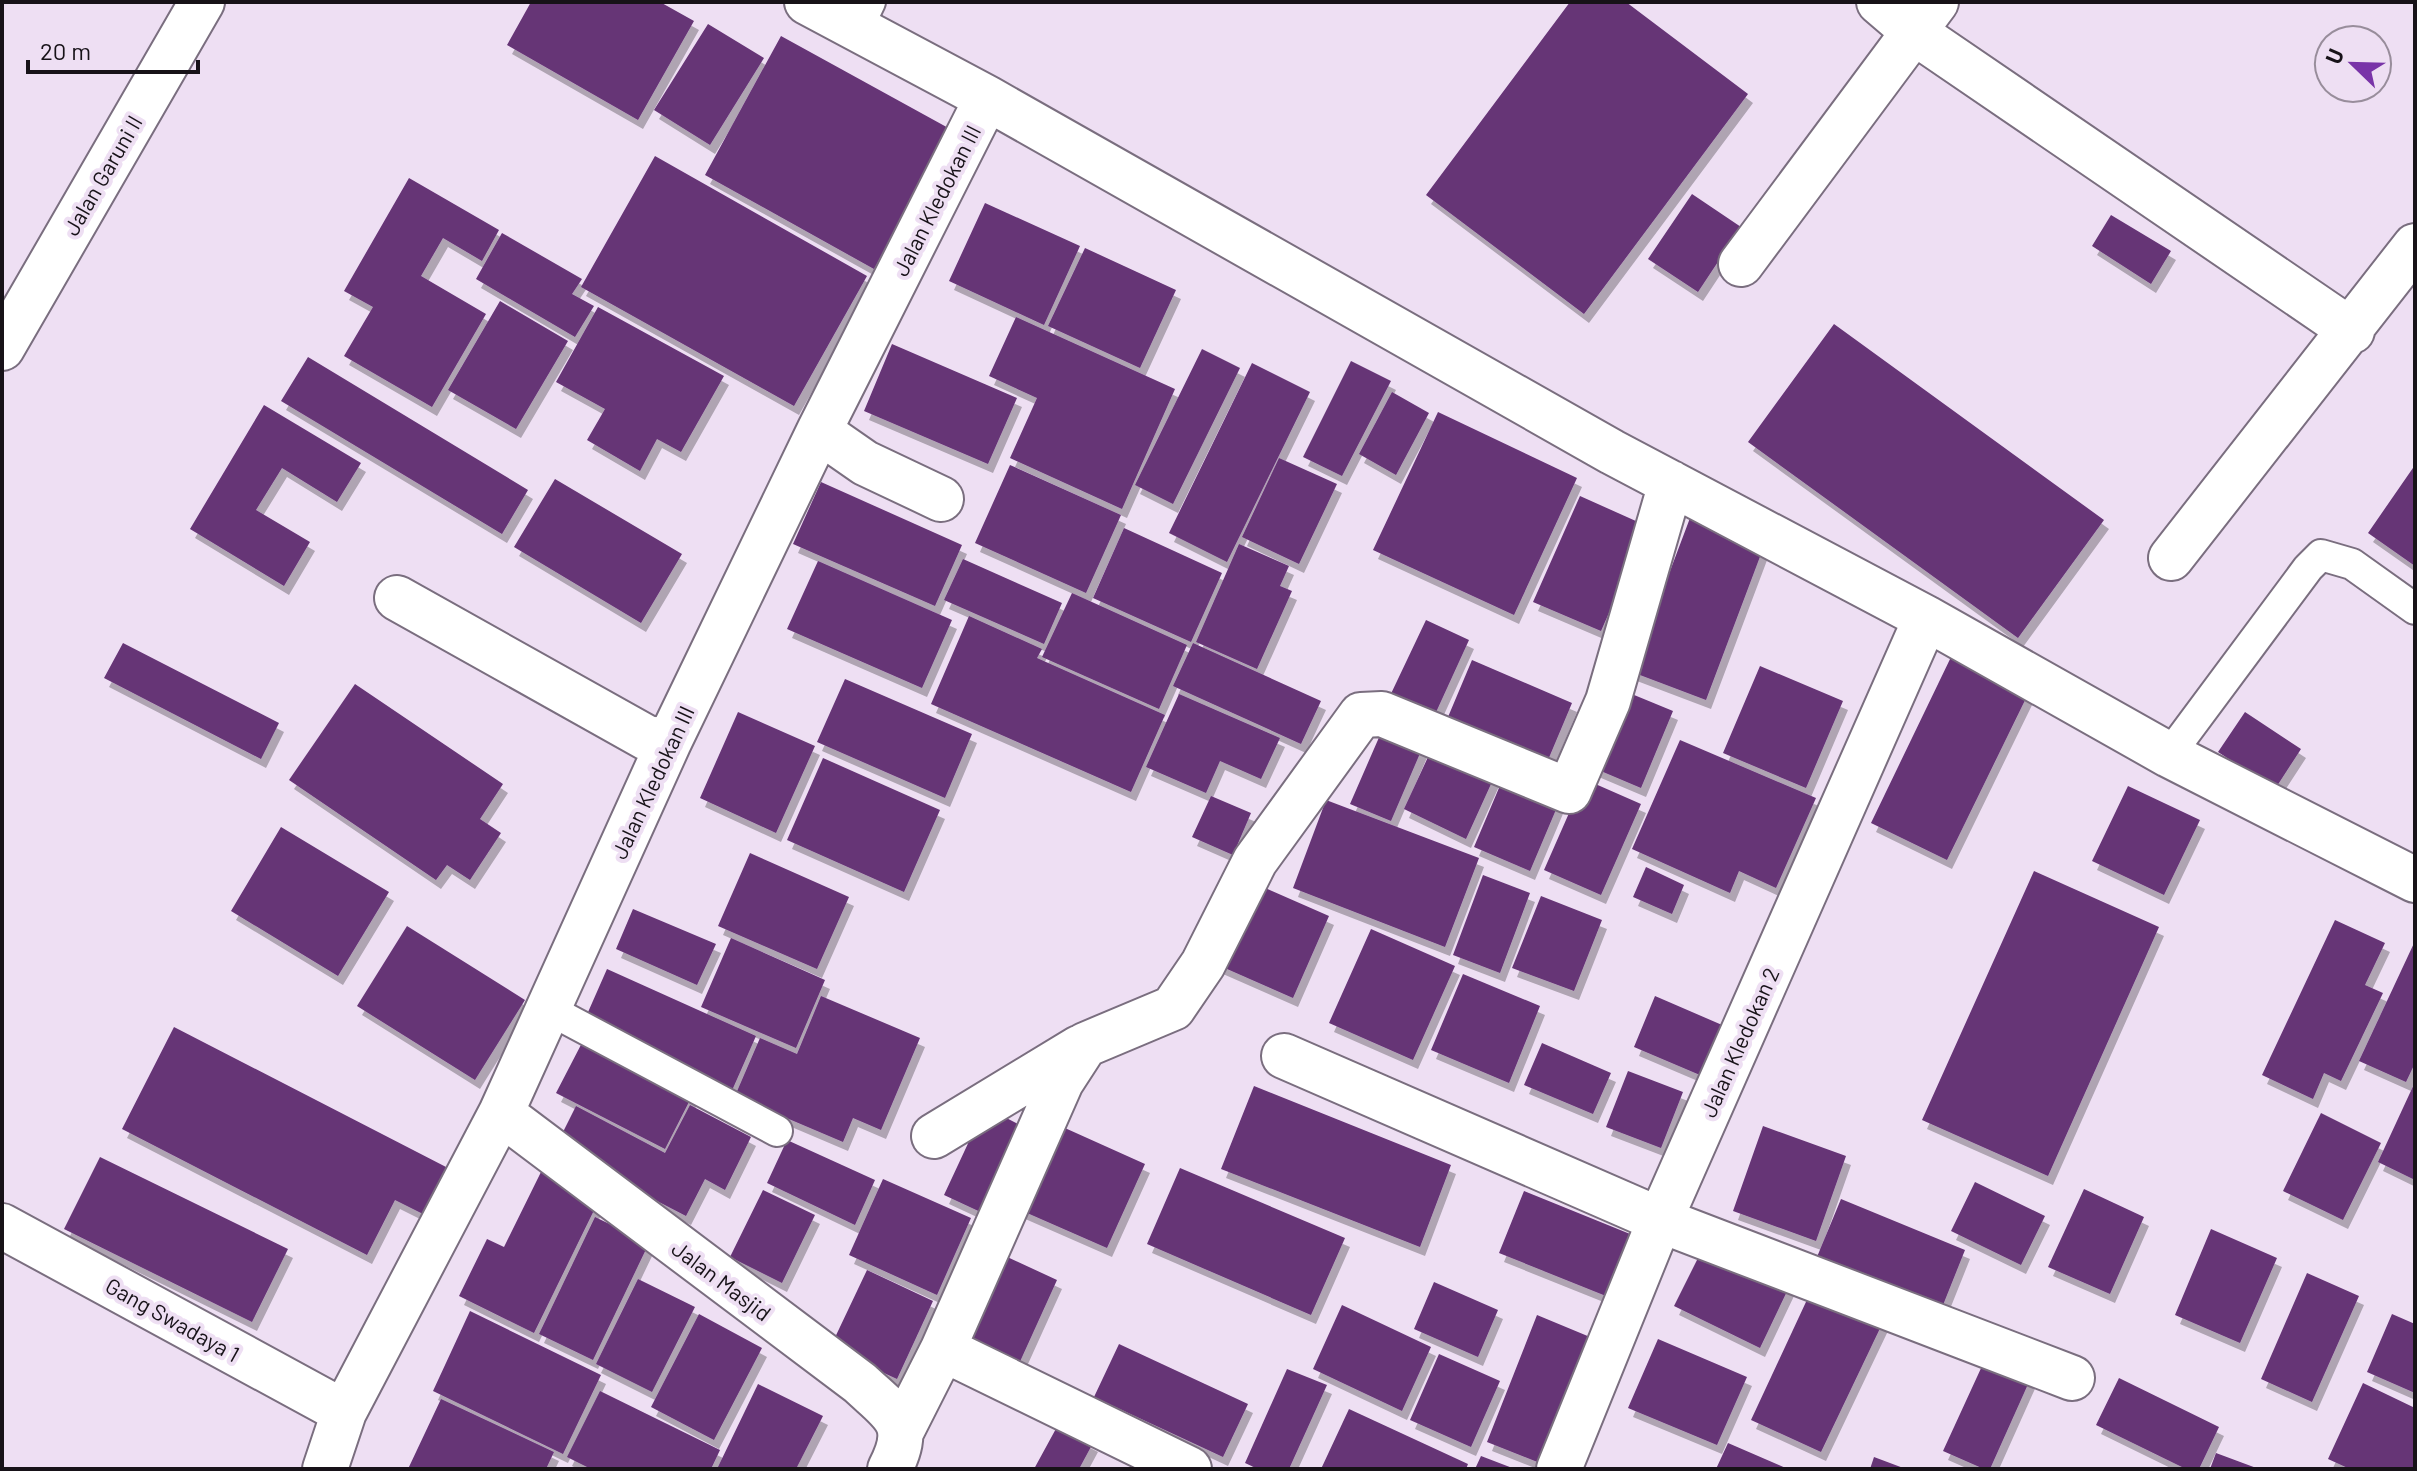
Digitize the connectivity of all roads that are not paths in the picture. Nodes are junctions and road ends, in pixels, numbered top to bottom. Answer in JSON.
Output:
{"nodes":[{"id":1,"x":202,"y":2,"type":"edge"},
{"id":2,"x":807,"y":2,"type":"edge"},
{"id":3,"x":1879,"y":2,"type":"edge"},
{"id":4,"x":863,"y":15,"type":"edge"},
{"id":5,"x":1925,"y":17,"type":"edge"},
{"id":6,"x":987,"y":98,"type":"junction"},
{"id":7,"x":2415,"y":246,"type":"edge"},
{"id":8,"x":1741,"y":264,"type":"dead end"},
{"id":9,"x":2352,"y":331,"type":"junction"},
{"id":10,"x":2,"y":348,"type":"edge"},
{"id":11,"x":819,"y":431,"type":"junction"},
{"id":12,"x":1671,"y":483,"type":"junction"},
{"id":13,"x":941,"y":499,"type":"dead end"},
{"id":14,"x":2171,"y":558,"type":"dead end"},
{"id":15,"x":397,"y":598,"type":"dead end"},
{"id":16,"x":2415,"y":609,"type":"edge"},
{"id":17,"x":1926,"y":618,"type":"junction"},
{"id":18,"x":669,"y":742,"type":"junction"},
{"id":19,"x":2169,"y":755,"type":"junction"},
{"id":20,"x":2415,"y":880,"type":"edge"},
{"id":21,"x":548,"y":1009,"type":"junction"},
{"id":22,"x":1085,"y":1045,"type":"junction"},
{"id":23,"x":1284,"y":1056,"type":"dead end"},
{"id":24,"x":501,"y":1113,"type":"junction"},
{"id":25,"x":777,"y":1131,"type":"dead end"},
{"id":26,"x":934,"y":1136,"type":"dead end"},
{"id":27,"x":1660,"y":1220,"type":"junction"},
{"id":28,"x":2,"y":1226,"type":"edge"},
{"id":29,"x":943,"y":1349,"type":"junction"},
{"id":30,"x":2072,"y":1378,"type":"dead end"},
{"id":31,"x":344,"y":1412,"type":"junction"},
{"id":32,"x":896,"y":1450,"type":"edge"},
{"id":33,"x":325,"y":1469,"type":"edge"},
{"id":34,"x":1189,"y":1469,"type":"edge"},
{"id":35,"x":1559,"y":1469,"type":"edge"}],
"edges":[{"from":1,"to":10,"type":"street","name":"Jalan Garuni II"},
{"from":2,"to":4,"type":"street"},
{"from":3,"to":5,"type":"street"},
{"from":4,"to":6,"type":"street"},
{"from":5,"to":8,"type":"street"},
{"from":5,"to":9,"type":"street"},
{"from":6,"to":11,"type":"street","name":"Jalan Kledokan III"},
{"from":6,"to":12,"type":"street"},
{"from":7,"to":9,"type":"street"},
{"from":9,"to":14,"type":"street"},
{"from":11,"to":13,"type":"street"},
{"from":11,"to":18,"type":"street","name":"Jalan Kledokan III"},
{"from":12,"to":17,"type":"street"},
{"from":12,"to":22,"type":"street"},
{"from":15,"to":18,"type":"street"},
{"from":16,"to":19,"type":"lane"},
{"from":17,"to":19,"type":"street"},
{"from":17,"to":27,"type":"street","name":"Jalan Kledokan 2"},
{"from":18,"to":21,"type":"street","name":"Jalan Kledokan III"},
{"from":19,"to":20,"type":"street"},
{"from":21,"to":24,"type":"street","name":"Jalan Kledokan III"},
{"from":21,"to":25,"type":"lane"},
{"from":22,"to":26,"type":"street"},
{"from":22,"to":29,"type":"street"},
{"from":23,"to":27,"type":"street"},
{"from":24,"to":31,"type":"street","name":"Jalan Kledokan III"},
{"from":24,"to":32,"type":"street","name":"Jalan Masjid"},
{"from":27,"to":30,"type":"street"},
{"from":27,"to":35,"type":"street","name":"Jalan Kledokan 2"},
{"from":28,"to":31,"type":"street","name":"Gang Swadaya 1"},
{"from":29,"to":32,"type":"street"},
{"from":29,"to":34,"type":"street"},
{"from":31,"to":33,"type":"street","name":"Jalan Kledokan III"}]}
